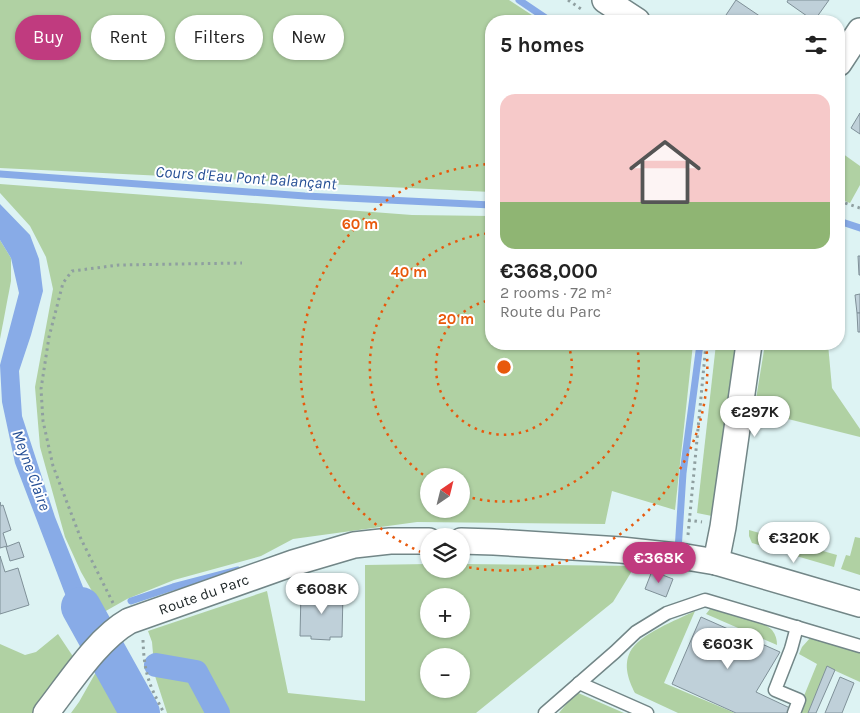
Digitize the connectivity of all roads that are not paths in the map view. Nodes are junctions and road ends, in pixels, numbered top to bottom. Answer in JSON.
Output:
{"nodes":[{"id":1,"x":605,"y":0,"type":"edge"},
{"id":2,"x":627,"y":15,"type":"edge"},
{"id":3,"x":860,"y":31,"type":"edge"},
{"id":4,"x":845,"y":53,"type":"edge"},
{"id":5,"x":748,"y":350,"type":"edge"},
{"id":6,"x":420,"y":541,"type":"edge"},
{"id":7,"x":470,"y":541,"type":"edge"},
{"id":8,"x":716,"y":562,"type":"junction"},
{"id":9,"x":860,"y":604,"type":"edge"},
{"id":10,"x":797,"y":627,"type":"junction"},
{"id":11,"x":860,"y":646,"type":"edge"},
{"id":12,"x":579,"y":684,"type":"junction"},
{"id":13,"x":46,"y":713,"type":"edge"},
{"id":14,"x":545,"y":713,"type":"edge"},
{"id":15,"x":648,"y":713,"type":"edge"},
{"id":16,"x":794,"y":713,"type":"edge"}],
"edges":[{"from":1,"to":2,"type":"street"},
{"from":3,"to":4,"type":"street"},
{"from":5,"to":8,"type":"street"},
{"from":6,"to":13,"type":"street","name":"Route du Parc"},
{"from":7,"to":8,"type":"street"},
{"from":8,"to":9,"type":"street"},
{"from":10,"to":11,"type":"lane"},
{"from":10,"to":12,"type":"lane"},
{"from":10,"to":16,"type":"lane"},
{"from":12,"to":14,"type":"lane"},
{"from":12,"to":15,"type":"lane"}]}
